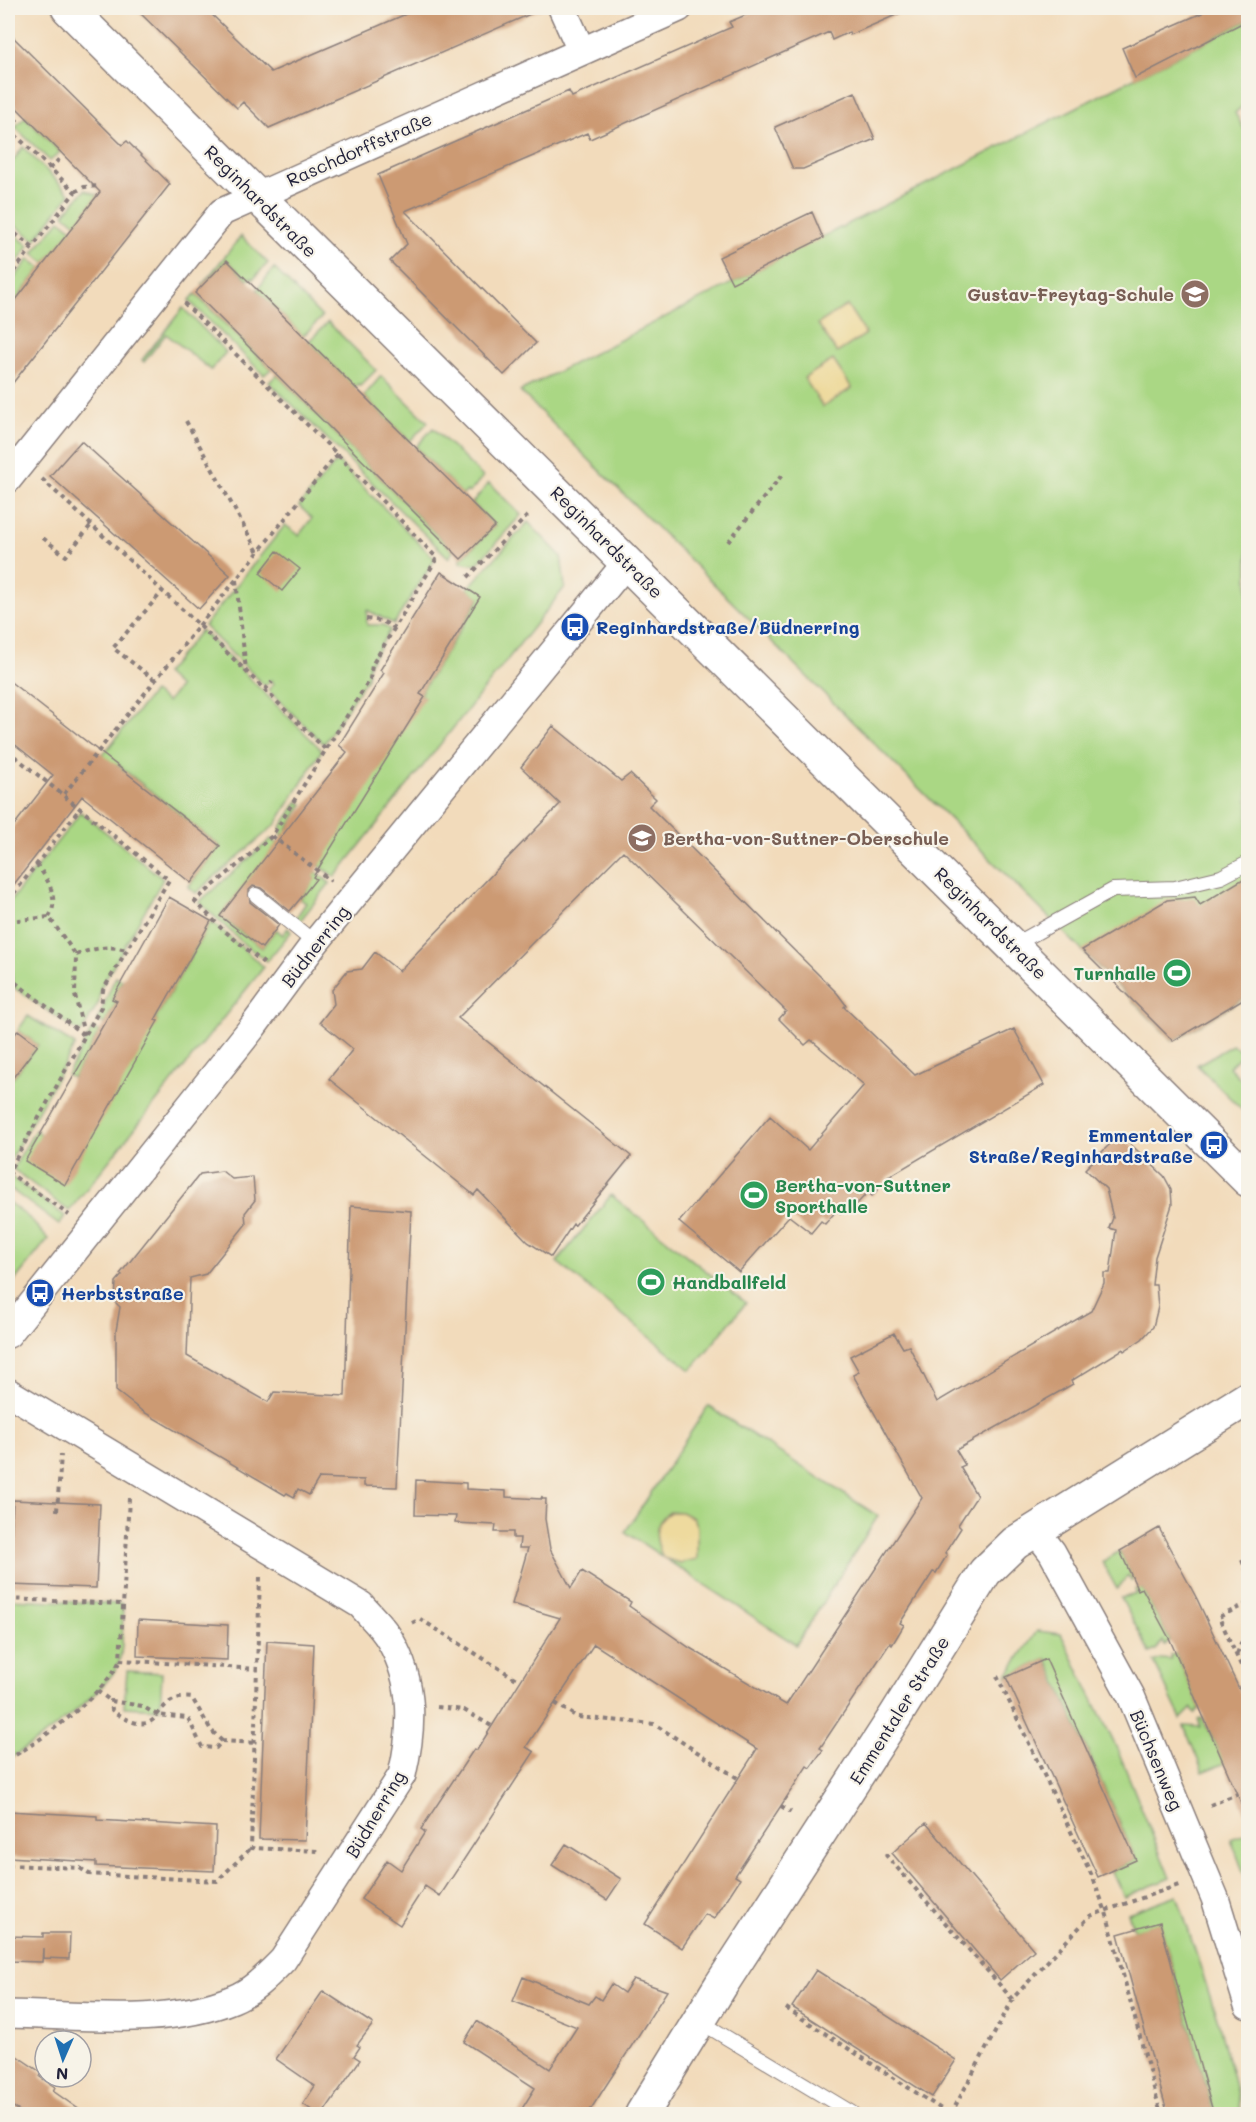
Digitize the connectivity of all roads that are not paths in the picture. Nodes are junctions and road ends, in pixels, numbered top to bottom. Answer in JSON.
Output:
{"nodes":[{"id":1,"x":68,"y":8,"type":"edge"},
{"id":2,"x":562,"y":8,"type":"edge"},
{"id":3,"x":679,"y":8,"type":"edge"},
{"id":4,"x":581,"y":50,"type":"junction"},
{"id":5,"x":255,"y":195,"type":"junction"},
{"id":6,"x":8,"y":479,"type":"edge"},
{"id":7,"x":627,"y":562,"type":"junction"},
{"id":8,"x":1248,"y":863,"type":"edge"},
{"id":9,"x":256,"y":896,"type":"dead end"},
{"id":10,"x":315,"y":943,"type":"junction"},
{"id":11,"x":1014,"y":945,"type":"junction"},
{"id":12,"x":1248,"y":1180,"type":"edge"},
{"id":13,"x":8,"y":1334,"type":"edge"},
{"id":14,"x":8,"y":1392,"type":"edge"},
{"id":15,"x":1248,"y":1398,"type":"edge"},
{"id":16,"x":1035,"y":1530,"type":"junction"},
{"id":17,"x":1248,"y":2005,"type":"edge"},
{"id":18,"x":8,"y":2014,"type":"edge"},
{"id":19,"x":699,"y":2021,"type":"junction"},
{"id":20,"x":852,"y":2113,"type":"dead end"},
{"id":21,"x":642,"y":2115,"type":"edge"}],
"edges":[{"from":1,"to":5,"type":"street","name":"Reginhardstraße"},
{"from":2,"to":4,"type":"street"},
{"from":3,"to":4,"type":"street","name":"Raschdorffstraße"},
{"from":4,"to":5,"type":"street","name":"Raschdorffstraße"},
{"from":5,"to":6,"type":"street","name":"Raschdorffstraße"},
{"from":5,"to":7,"type":"street","name":"Reginhardstraße"},
{"from":7,"to":10,"type":"street","name":"Büdnerring"},
{"from":7,"to":11,"type":"street","name":"Reginhardstraße"},
{"from":8,"to":11,"type":"lane"},
{"from":9,"to":10,"type":"lane"},
{"from":10,"to":13,"type":"street","name":"Büdnerring"},
{"from":11,"to":12,"type":"street","name":"Reginhardstraße"},
{"from":14,"to":18,"type":"street","name":"Büdnerring"},
{"from":15,"to":16,"type":"street","name":"Emmentaler Straße"},
{"from":16,"to":17,"type":"street","name":"Büchsenweg"},
{"from":16,"to":19,"type":"street","name":"Emmentaler Straße"},
{"from":19,"to":20,"type":"lane"},
{"from":19,"to":21,"type":"street","name":"Emmentaler Straße"}]}
